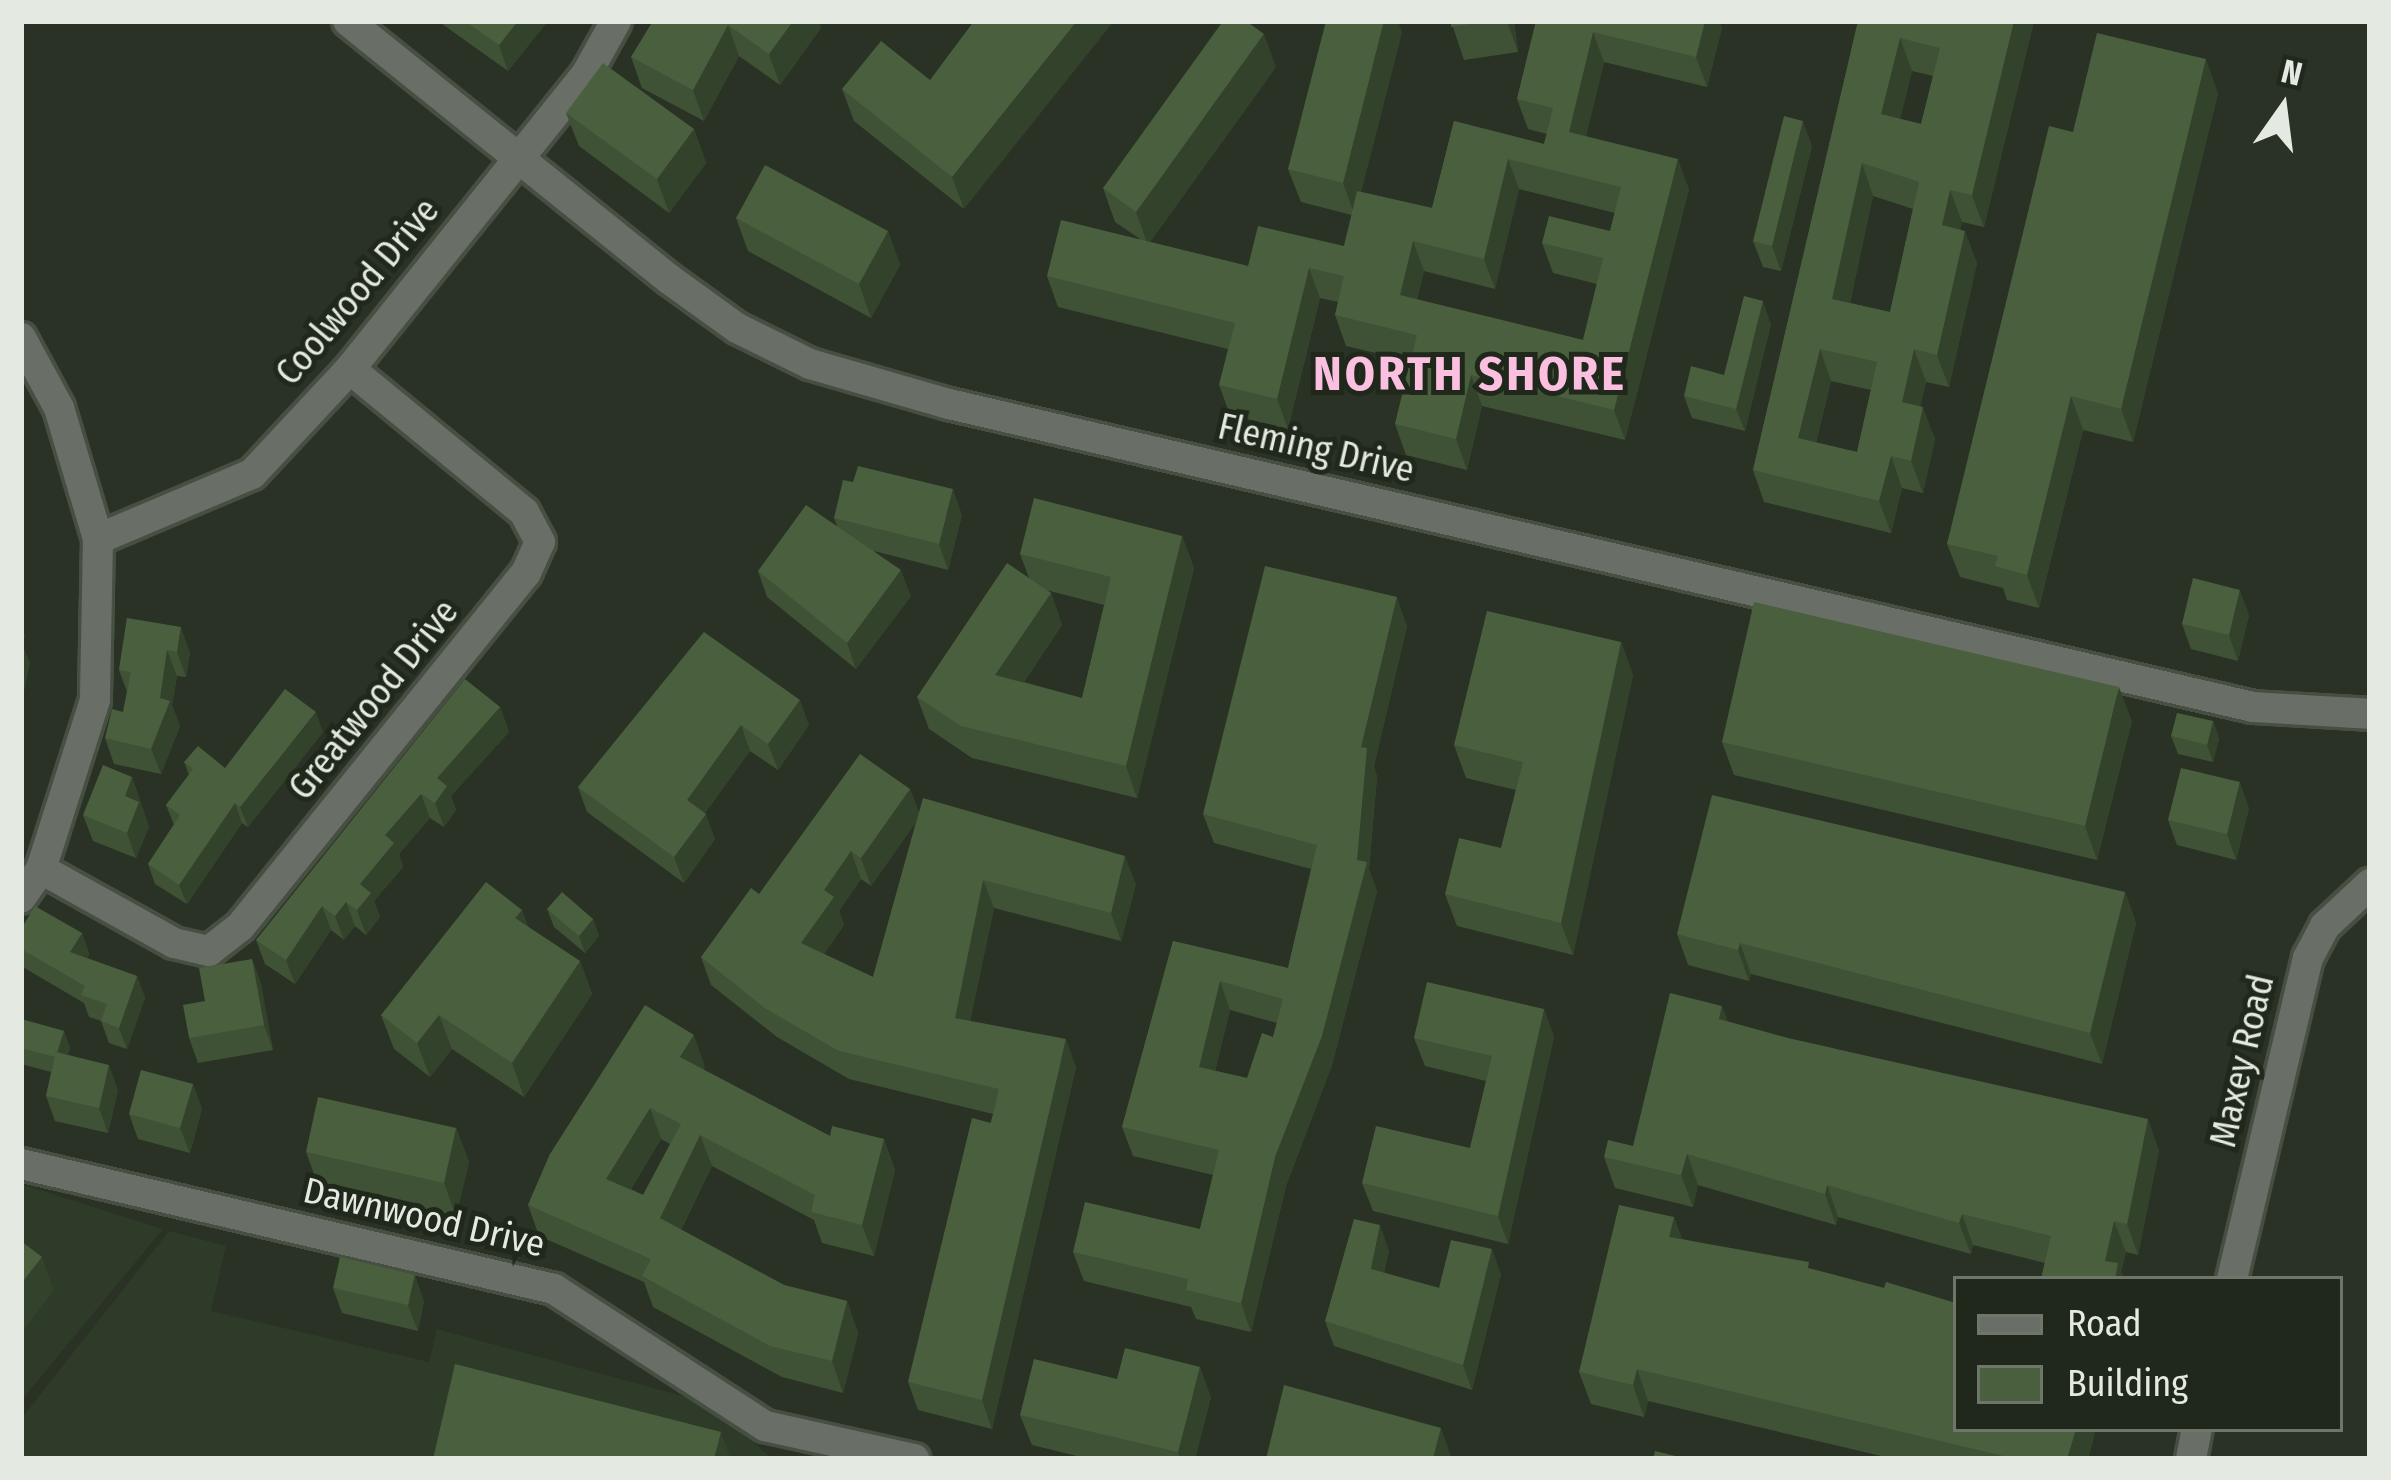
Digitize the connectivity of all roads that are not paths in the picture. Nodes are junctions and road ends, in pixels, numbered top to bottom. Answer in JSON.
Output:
{"nodes":[{"id":1,"x":348,"y":21,"type":"edge"},
{"id":2,"x":616,"y":21,"type":"edge"},
{"id":3,"x":519,"y":159,"type":"junction"},
{"id":4,"x":21,"y":338,"type":"edge"},
{"id":5,"x":350,"y":370,"type":"junction"},
{"id":6,"x":98,"y":539,"type":"junction"},
{"id":7,"x":2370,"y":714,"type":"edge"},
{"id":8,"x":41,"y":868,"type":"junction"},
{"id":9,"x":2370,"y":884,"type":"edge"},
{"id":10,"x":21,"y":898,"type":"edge"},
{"id":11,"x":21,"y":1164,"type":"edge"},
{"id":12,"x":2241,"y":1276,"type":"edge"},
{"id":13,"x":914,"y":1459,"type":"edge"}],
"edges":[{"from":1,"to":3,"type":"street","name":"Fleming Drive"},
{"from":2,"to":3,"type":"street","name":"Coolwood Drive"},
{"from":3,"to":5,"type":"street","name":"Coolwood Drive"},
{"from":3,"to":7,"type":"street","name":"Fleming Drive"},
{"from":4,"to":6,"type":"street"},
{"from":5,"to":6,"type":"street","name":"Coolwood Drive"},
{"from":5,"to":8,"type":"street","name":"Greatwood Drive"},
{"from":6,"to":8,"type":"street"},
{"from":8,"to":10,"type":"street"},
{"from":9,"to":12,"type":"street","name":"Maxey Road"},
{"from":11,"to":13,"type":"street","name":"Dawnwood Drive"}]}
